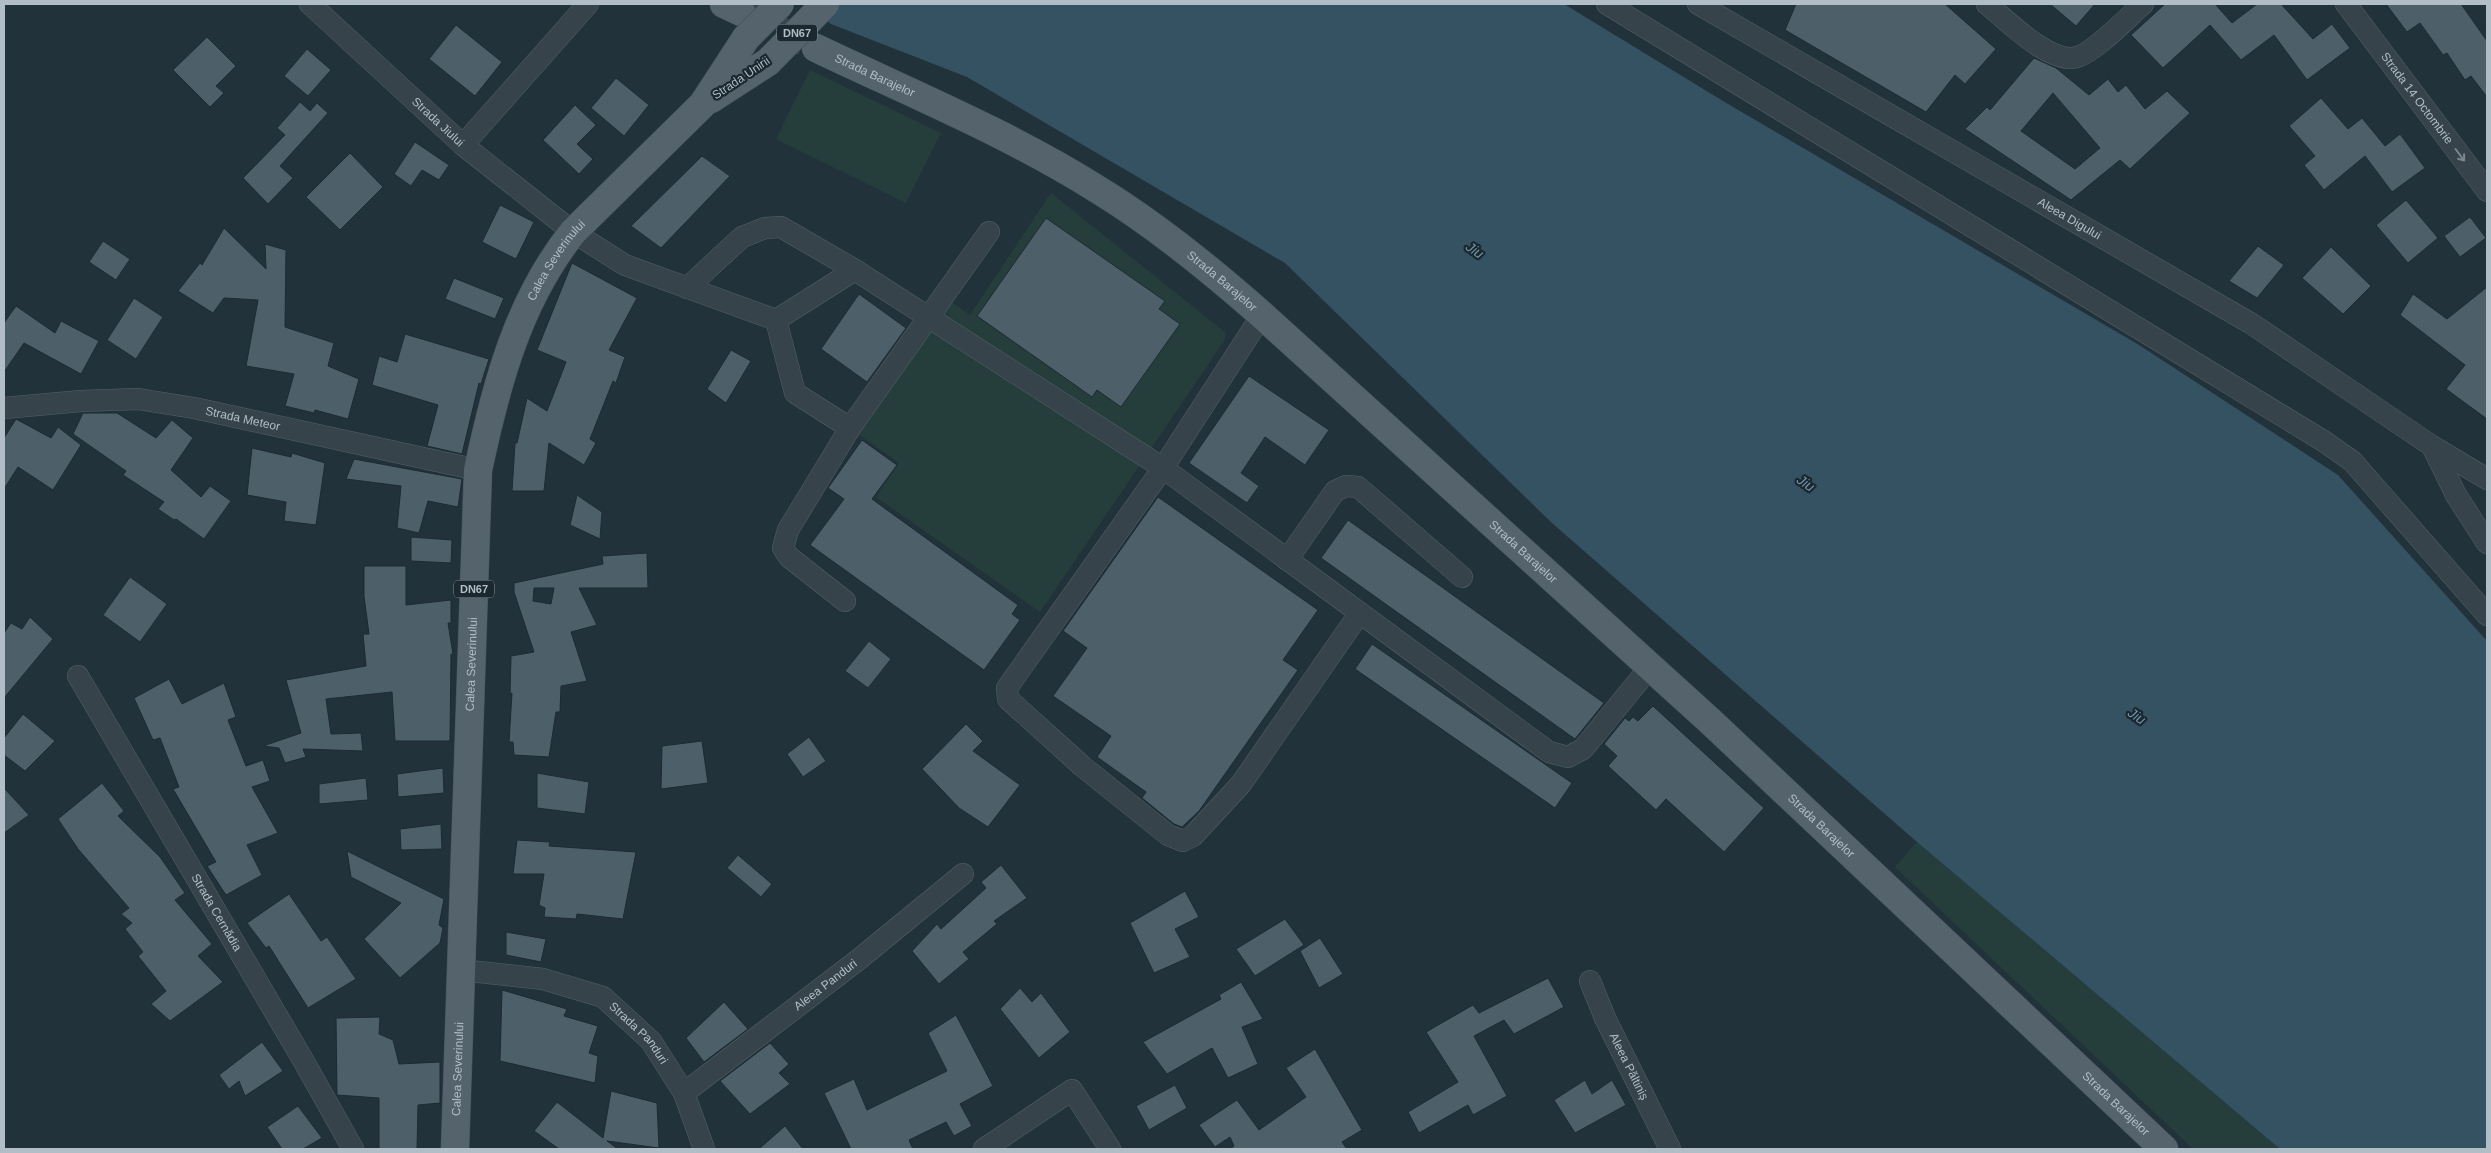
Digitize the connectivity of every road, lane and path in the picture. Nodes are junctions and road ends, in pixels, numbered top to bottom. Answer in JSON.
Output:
{"nodes":[{"id":1,"x":310,"y":4,"type":"edge"},
{"id":2,"x":588,"y":4,"type":"edge"},
{"id":3,"x":780,"y":4,"type":"edge"},
{"id":4,"x":825,"y":4,"type":"edge"},
{"id":5,"x":1608,"y":4,"type":"edge"},
{"id":6,"x":1698,"y":4,"type":"edge"},
{"id":7,"x":1987,"y":4,"type":"edge"},
{"id":8,"x":2143,"y":4,"type":"edge"},
{"id":9,"x":2346,"y":4,"type":"edge"},
{"id":10,"x":816,"y":48,"type":"tunnel mouth"},
{"id":11,"x":703,"y":104,"type":"junction"},
{"id":12,"x":463,"y":145,"type":"junction"},
{"id":13,"x":2487,"y":191,"type":"edge"},
{"id":14,"x":573,"y":232,"type":"junction"},
{"id":15,"x":989,"y":232,"type":"dead end"},
{"id":16,"x":855,"y":270,"type":"junction"},
{"id":17,"x":687,"y":288,"type":"junction"},
{"id":18,"x":1262,"y":315,"type":"junction"},
{"id":19,"x":927,"y":317,"type":"junction"},
{"id":20,"x":776,"y":320,"type":"junction"},
{"id":21,"x":4,"y":408,"type":"edge"},
{"id":22,"x":850,"y":428,"type":"junction"},
{"id":23,"x":2432,"y":446,"type":"junction"},
{"id":24,"x":1163,"y":468,"type":"junction"},
{"id":25,"x":478,"y":470,"type":"junction"},
{"id":26,"x":2487,"y":478,"type":"edge"},
{"id":27,"x":2487,"y":542,"type":"edge"},
{"id":28,"x":1287,"y":560,"type":"junction"},
{"id":29,"x":1462,"y":577,"type":"dead end"},
{"id":30,"x":845,"y":601,"type":"dead end"},
{"id":31,"x":1359,"y":614,"type":"junction"},
{"id":32,"x":2487,"y":615,"type":"edge"},
{"id":33,"x":1650,"y":666,"type":"junction"},
{"id":34,"x":78,"y":676,"type":"dead end"},
{"id":35,"x":963,"y":874,"type":"dead end"},
{"id":36,"x":461,"y":970,"type":"junction"},
{"id":37,"x":1590,"y":981,"type":"dead end"},
{"id":38,"x":684,"y":1093,"type":"junction"},
{"id":39,"x":353,"y":1149,"type":"edge"},
{"id":40,"x":455,"y":1149,"type":"edge"},
{"id":41,"x":704,"y":1149,"type":"edge"},
{"id":42,"x":984,"y":1149,"type":"edge"},
{"id":43,"x":1110,"y":1149,"type":"edge"},
{"id":44,"x":1670,"y":1149,"type":"edge"},
{"id":45,"x":2164,"y":1149,"type":"edge"}],
"edges":[{"from":1,"to":12,"type":"street","name":"Strada Jiului"},
{"from":2,"to":12,"type":"street"},
{"from":3,"to":11,"type":"main road","name":"Strada Unirii","number":"DN67","bridge":true},
{"from":4,"to":11,"type":"main road","name":"Strada Unirii","number":"DN67","bridge":true},
{"from":5,"to":32,"type":"street"},
{"from":6,"to":23,"type":"street","name":"Aleea Digului"},
{"from":7,"to":8,"type":"street"},
{"from":9,"to":13,"type":"street","name":"Strada 14 Octombrie","one_way":true},
{"from":10,"to":18,"type":"main road","name":"Strada Barajelor"},
{"from":11,"to":14,"type":"main road","name":"Calea Severinului","number":"DN67"},
{"from":12,"to":14,"type":"street","name":"Strada Jiului"},
{"from":14,"to":17,"type":"street","name":"Strada Jiului"},
{"from":14,"to":25,"type":"main road","name":"Calea Severinului","number":"DN67"},
{"from":15,"to":19,"type":"street"},
{"from":16,"to":17,"type":"street"},
{"from":16,"to":19,"type":"street"},
{"from":16,"to":20,"type":"street"},
{"from":17,"to":20,"type":"street","name":"Strada Jiului"},
{"from":18,"to":24,"type":"street"},
{"from":18,"to":33,"type":"main road","name":"Strada Barajelor"},
{"from":19,"to":22,"type":"street"},
{"from":19,"to":24,"type":"street"},
{"from":20,"to":22,"type":"street"},
{"from":21,"to":25,"type":"street","name":"Strada Meteor"},
{"from":22,"to":30,"type":"street"},
{"from":23,"to":26,"type":"street","name":"Aleea Digului"},
{"from":23,"to":27,"type":"street","name":"Aleea Digului"},
{"from":24,"to":28,"type":"street"},
{"from":24,"to":31,"type":"street"},
{"from":25,"to":36,"type":"main road","name":"Calea Severinului","number":"DN67"},
{"from":28,"to":29,"type":"street"},
{"from":28,"to":31,"type":"street"},
{"from":31,"to":33,"type":"street"},
{"from":33,"to":45,"type":"main road","name":"Strada Barajelor"},
{"from":34,"to":39,"type":"street","name":"Strada Cernădia"},
{"from":35,"to":38,"type":"street","name":"Aleea Panduri"},
{"from":36,"to":38,"type":"street","name":"Strada Panduri"},
{"from":36,"to":40,"type":"main road","name":"Calea Severinului","number":"DN67"},
{"from":37,"to":44,"type":"street","name":"Aleea Păltiniș"},
{"from":38,"to":41,"type":"street","name":"Strada Panduri"},
{"from":42,"to":43,"type":"street"}]}
